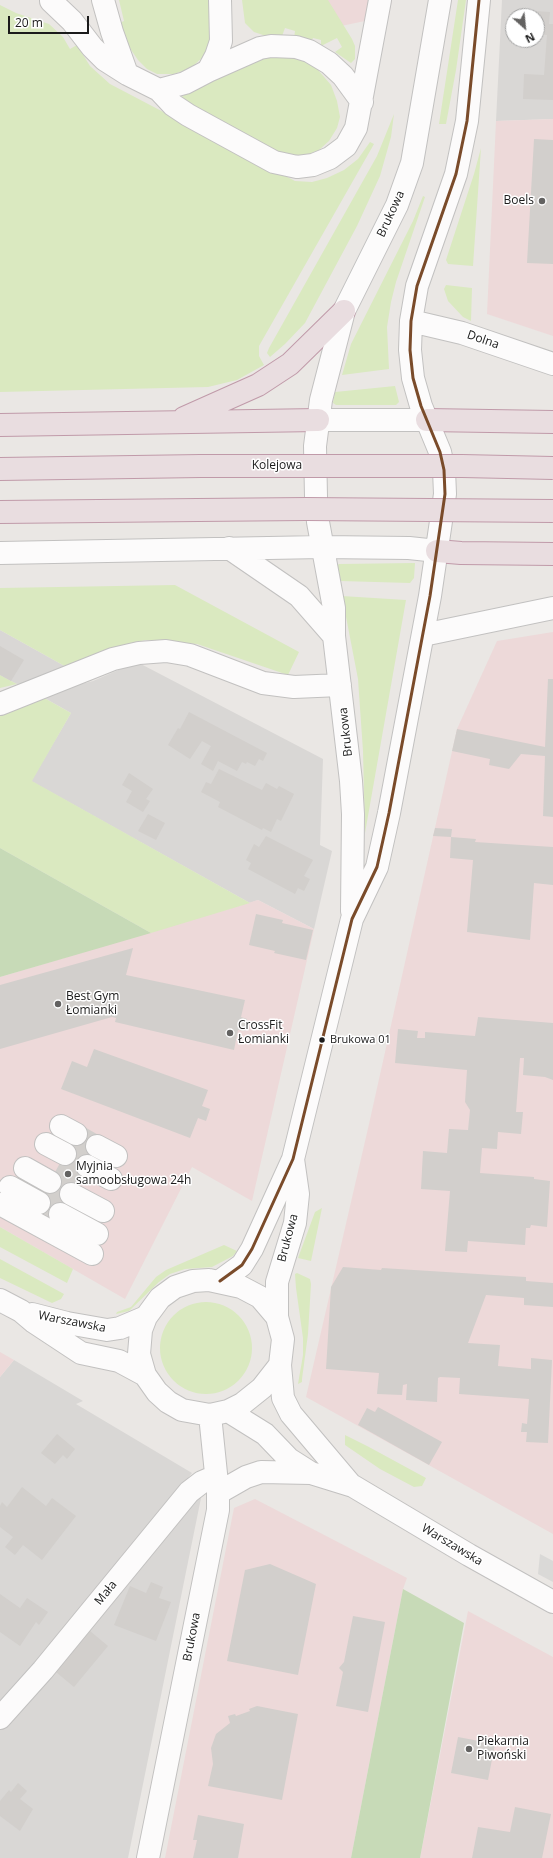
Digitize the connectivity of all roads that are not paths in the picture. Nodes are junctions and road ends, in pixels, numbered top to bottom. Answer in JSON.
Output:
{"nodes":[{"id":1,"x":50,"y":0,"type":"edge"},
{"id":2,"x":103,"y":0,"type":"edge"},
{"id":3,"x":220,"y":0,"type":"edge"},
{"id":4,"x":380,"y":0,"type":"edge"},
{"id":5,"x":440,"y":0,"type":"edge"},
{"id":6,"x":479,"y":0,"type":"edge"},
{"id":7,"x":208,"y":71,"type":"junction"},
{"id":8,"x":127,"y":74,"type":"junction"},
{"id":9,"x":159,"y":90,"type":"junction"},
{"id":10,"x":362,"y":102,"type":"junction"},
{"id":11,"x":344,"y":311,"type":"junction"},
{"id":12,"x":411,"y":321,"type":"junction"},
{"id":13,"x":553,"y":364,"type":"edge"},
{"id":14,"x":318,"y":420,"type":"junction"},
{"id":15,"x":427,"y":420,"type":"junction"},
{"id":16,"x":176,"y":421,"type":"junction"},
{"id":17,"x":553,"y":422,"type":"edge"},
{"id":18,"x":0,"y":425,"type":"edge"},
{"id":19,"x":553,"y":468,"type":"edge"},
{"id":20,"x":0,"y":469,"type":"edge"},
{"id":21,"x":553,"y":511,"type":"edge"},
{"id":22,"x":0,"y":512,"type":"edge"},
{"id":23,"x":322,"y":547,"type":"junction"},
{"id":24,"x":229,"y":548,"type":"junction"},
{"id":25,"x":437,"y":551,"type":"junction"},
{"id":26,"x":0,"y":553,"type":"edge"},
{"id":27,"x":553,"y":554,"type":"edge"},
{"id":28,"x":553,"y":608,"type":"edge"},
{"id":29,"x":423,"y":635,"type":"junction"},
{"id":30,"x":334,"y":636,"type":"junction"},
{"id":31,"x":340,"y":685,"type":"junction"},
{"id":32,"x":0,"y":704,"type":"edge"},
{"id":33,"x":352,"y":919,"type":"junction"},
{"id":34,"x":46,"y":1144,"type":"dead end"},
{"id":35,"x":98,"y":1146,"type":"dead end"},
{"id":36,"x":65,"y":1154,"type":"dead end"},
{"id":37,"x":116,"y":1156,"type":"dead end"},
{"id":38,"x":293,"y":1159,"type":"junction"},
{"id":39,"x":86,"y":1166,"type":"dead end"},
{"id":40,"x":25,"y":1168,"type":"dead end"},
{"id":41,"x":111,"y":1179,"type":"dead end"},
{"id":42,"x":50,"y":1182,"type":"dead end"},
{"id":43,"x":71,"y":1194,"type":"dead end"},
{"id":44,"x":5,"y":1196,"type":"edge"},
{"id":45,"x":39,"y":1202,"type":"dead end"},
{"id":46,"x":103,"y":1211,"type":"dead end"},
{"id":47,"x":60,"y":1214,"type":"dead end"},
{"id":48,"x":220,"y":1281,"type":"junction"},
{"id":49,"x":0,"y":1300,"type":"edge"},
{"id":50,"x":21,"y":1311,"type":"junction"},
{"id":51,"x":146,"y":1317,"type":"junction"},
{"id":52,"x":277,"y":1318,"type":"junction"},
{"id":53,"x":280,"y":1365,"type":"junction"},
{"id":54,"x":145,"y":1375,"type":"junction"},
{"id":55,"x":219,"y":1413,"type":"junction"},
{"id":56,"x":311,"y":1472,"type":"junction"},
{"id":57,"x":217,"y":1484,"type":"junction"},
{"id":58,"x":351,"y":1485,"type":"junction"},
{"id":59,"x":553,"y":1602,"type":"edge"},
{"id":60,"x":0,"y":1718,"type":"edge"},
{"id":61,"x":148,"y":1858,"type":"edge"}],
"edges":[{"from":1,"to":8,"type":"street"},
{"from":2,"to":8,"type":"street"},
{"from":3,"to":7,"type":"street"},
{"from":4,"to":10,"type":"street"},
{"from":5,"to":11,"type":"street","name":"Brukowa"},
{"from":6,"to":12,"type":"street"},
{"from":7,"to":9,"type":"street"},
{"from":7,"to":10,"type":"street"},
{"from":8,"to":9,"type":"street"},
{"from":9,"to":10,"type":"street"},
{"from":11,"to":14,"type":"street","name":"Brukowa"},
{"from":11,"to":16,"type":"highway"},
{"from":12,"to":13,"type":"street","name":"Dolna"},
{"from":12,"to":15,"type":"street"},
{"from":14,"to":15,"type":"street"},
{"from":14,"to":16,"type":"highway"},
{"from":14,"to":23,"type":"street","name":"Brukowa"},
{"from":15,"to":17,"type":"highway"},
{"from":15,"to":25,"type":"street","name":"Brukowa"},
{"from":16,"to":18,"type":"highway"},
{"from":19,"to":20,"type":"highway","name":"Kolejowa","bridge":true},
{"from":21,"to":22,"type":"highway","bridge":true},
{"from":23,"to":24,"type":"street"},
{"from":23,"to":25,"type":"street"},
{"from":23,"to":30,"type":"street","name":"Brukowa"},
{"from":24,"to":26,"type":"street"},
{"from":24,"to":30,"type":"street"},
{"from":25,"to":27,"type":"highway"},
{"from":25,"to":29,"type":"street","name":"Brukowa"},
{"from":28,"to":29,"type":"street"},
{"from":29,"to":33,"type":"street","name":"Brukowa"},
{"from":30,"to":31,"type":"street","name":"Brukowa"},
{"from":31,"to":32,"type":"street"},
{"from":31,"to":33,"type":"street","name":"Brukowa"},
{"from":33,"to":38,"type":"street","name":"Brukowa"},
{"from":34,"to":36,"type":"street"},
{"from":35,"to":37,"type":"street"},
{"from":38,"to":48,"type":"street","name":"Brukowa"},
{"from":38,"to":52,"type":"street","name":"Brukowa"},
{"from":39,"to":41,"type":"street"},
{"from":40,"to":42,"type":"street"},
{"from":43,"to":46,"type":"street"},
{"from":44,"to":45,"type":"street"},
{"from":44,"to":47,"type":"street"},
{"from":48,"to":51,"type":"street"},
{"from":48,"to":52,"type":"street"},
{"from":49,"to":50,"type":"street","name":"Warszawska"},
{"from":50,"to":51,"type":"street","name":"Warszawska"},
{"from":50,"to":54,"type":"street","name":"Warszawska"},
{"from":51,"to":54,"type":"street"},
{"from":52,"to":53,"type":"street"},
{"from":53,"to":55,"type":"street"},
{"from":53,"to":58,"type":"street","name":"Warszawska"},
{"from":54,"to":55,"type":"street"},
{"from":55,"to":56,"type":"street","name":"Warszawska"},
{"from":55,"to":57,"type":"street","name":"Brukowa"},
{"from":56,"to":57,"type":"street","name":"Warszawska"},
{"from":56,"to":58,"type":"street","name":"Warszawska"},
{"from":57,"to":60,"type":"street","name":"Mała"},
{"from":57,"to":61,"type":"street","name":"Brukowa"},
{"from":58,"to":59,"type":"street","name":"Warszawska"}]}
